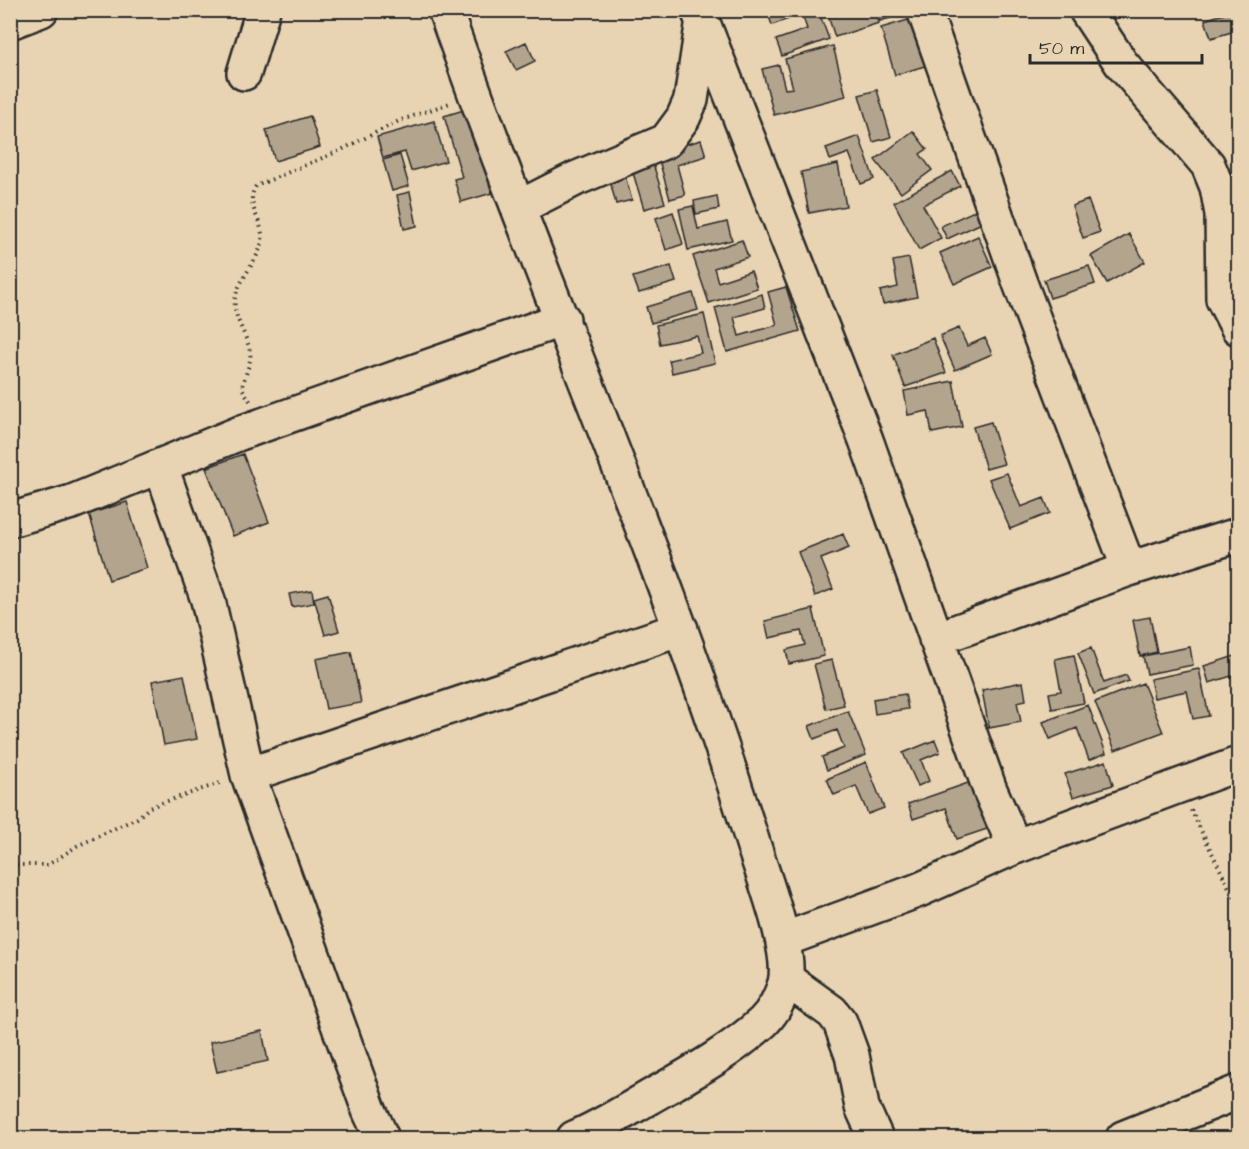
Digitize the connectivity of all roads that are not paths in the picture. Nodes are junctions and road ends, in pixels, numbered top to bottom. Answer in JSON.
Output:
{"nodes":[{"id":1,"x":41,"y":10,"type":"edge"},
{"id":2,"x":263,"y":10,"type":"edge"},
{"id":3,"x":445,"y":10,"type":"edge"},
{"id":4,"x":924,"y":10,"type":"edge"},
{"id":5,"x":1086,"y":10,"type":"edge"},
{"id":6,"x":700,"y":17,"type":"edge"},
{"id":7,"x":10,"y":22,"type":"edge"},
{"id":8,"x":244,"y":73,"type":"dead end"},
{"id":9,"x":518,"y":208,"type":"junction"},
{"id":10,"x":563,"y":319,"type":"junction"},
{"id":11,"x":1239,"y":328,"type":"edge"},
{"id":12,"x":161,"y":467,"type":"junction"},
{"id":13,"x":10,"y":520,"type":"edge"},
{"id":14,"x":1239,"y":535,"type":"edge"},
{"id":15,"x":1129,"y":569,"type":"junction"},
{"id":16,"x":681,"y":629,"type":"junction"},
{"id":17,"x":936,"y":639,"type":"junction"},
{"id":18,"x":1239,"y":764,"type":"edge"},
{"id":19,"x":247,"y":771,"type":"junction"},
{"id":20,"x":1015,"y":847,"type":"junction"},
{"id":21,"x":783,"y":940,"type":"junction"},
{"id":22,"x":786,"y":979,"type":"junction"},
{"id":23,"x":1239,"y":1092,"type":"edge"},
{"id":24,"x":382,"y":1138,"type":"edge"},
{"id":25,"x":574,"y":1138,"type":"edge"},
{"id":26,"x":876,"y":1138,"type":"edge"},
{"id":27,"x":1123,"y":1138,"type":"edge"}],
"edges":[{"from":1,"to":7,"type":"street"},
{"from":2,"to":8,"type":"street"},
{"from":3,"to":9,"type":"street"},
{"from":4,"to":15,"type":"street"},
{"from":5,"to":11,"type":"street"},
{"from":6,"to":9,"type":"street"},
{"from":6,"to":17,"type":"street"},
{"from":9,"to":10,"type":"street"},
{"from":10,"to":12,"type":"street"},
{"from":10,"to":16,"type":"street"},
{"from":12,"to":13,"type":"street"},
{"from":12,"to":19,"type":"street"},
{"from":14,"to":15,"type":"street"},
{"from":15,"to":17,"type":"street"},
{"from":16,"to":19,"type":"street"},
{"from":16,"to":21,"type":"street"},
{"from":17,"to":20,"type":"street"},
{"from":18,"to":20,"type":"street"},
{"from":19,"to":24,"type":"street"},
{"from":20,"to":21,"type":"street"},
{"from":21,"to":22,"type":"street"},
{"from":22,"to":25,"type":"street"},
{"from":22,"to":26,"type":"street"},
{"from":23,"to":27,"type":"street"}]}
